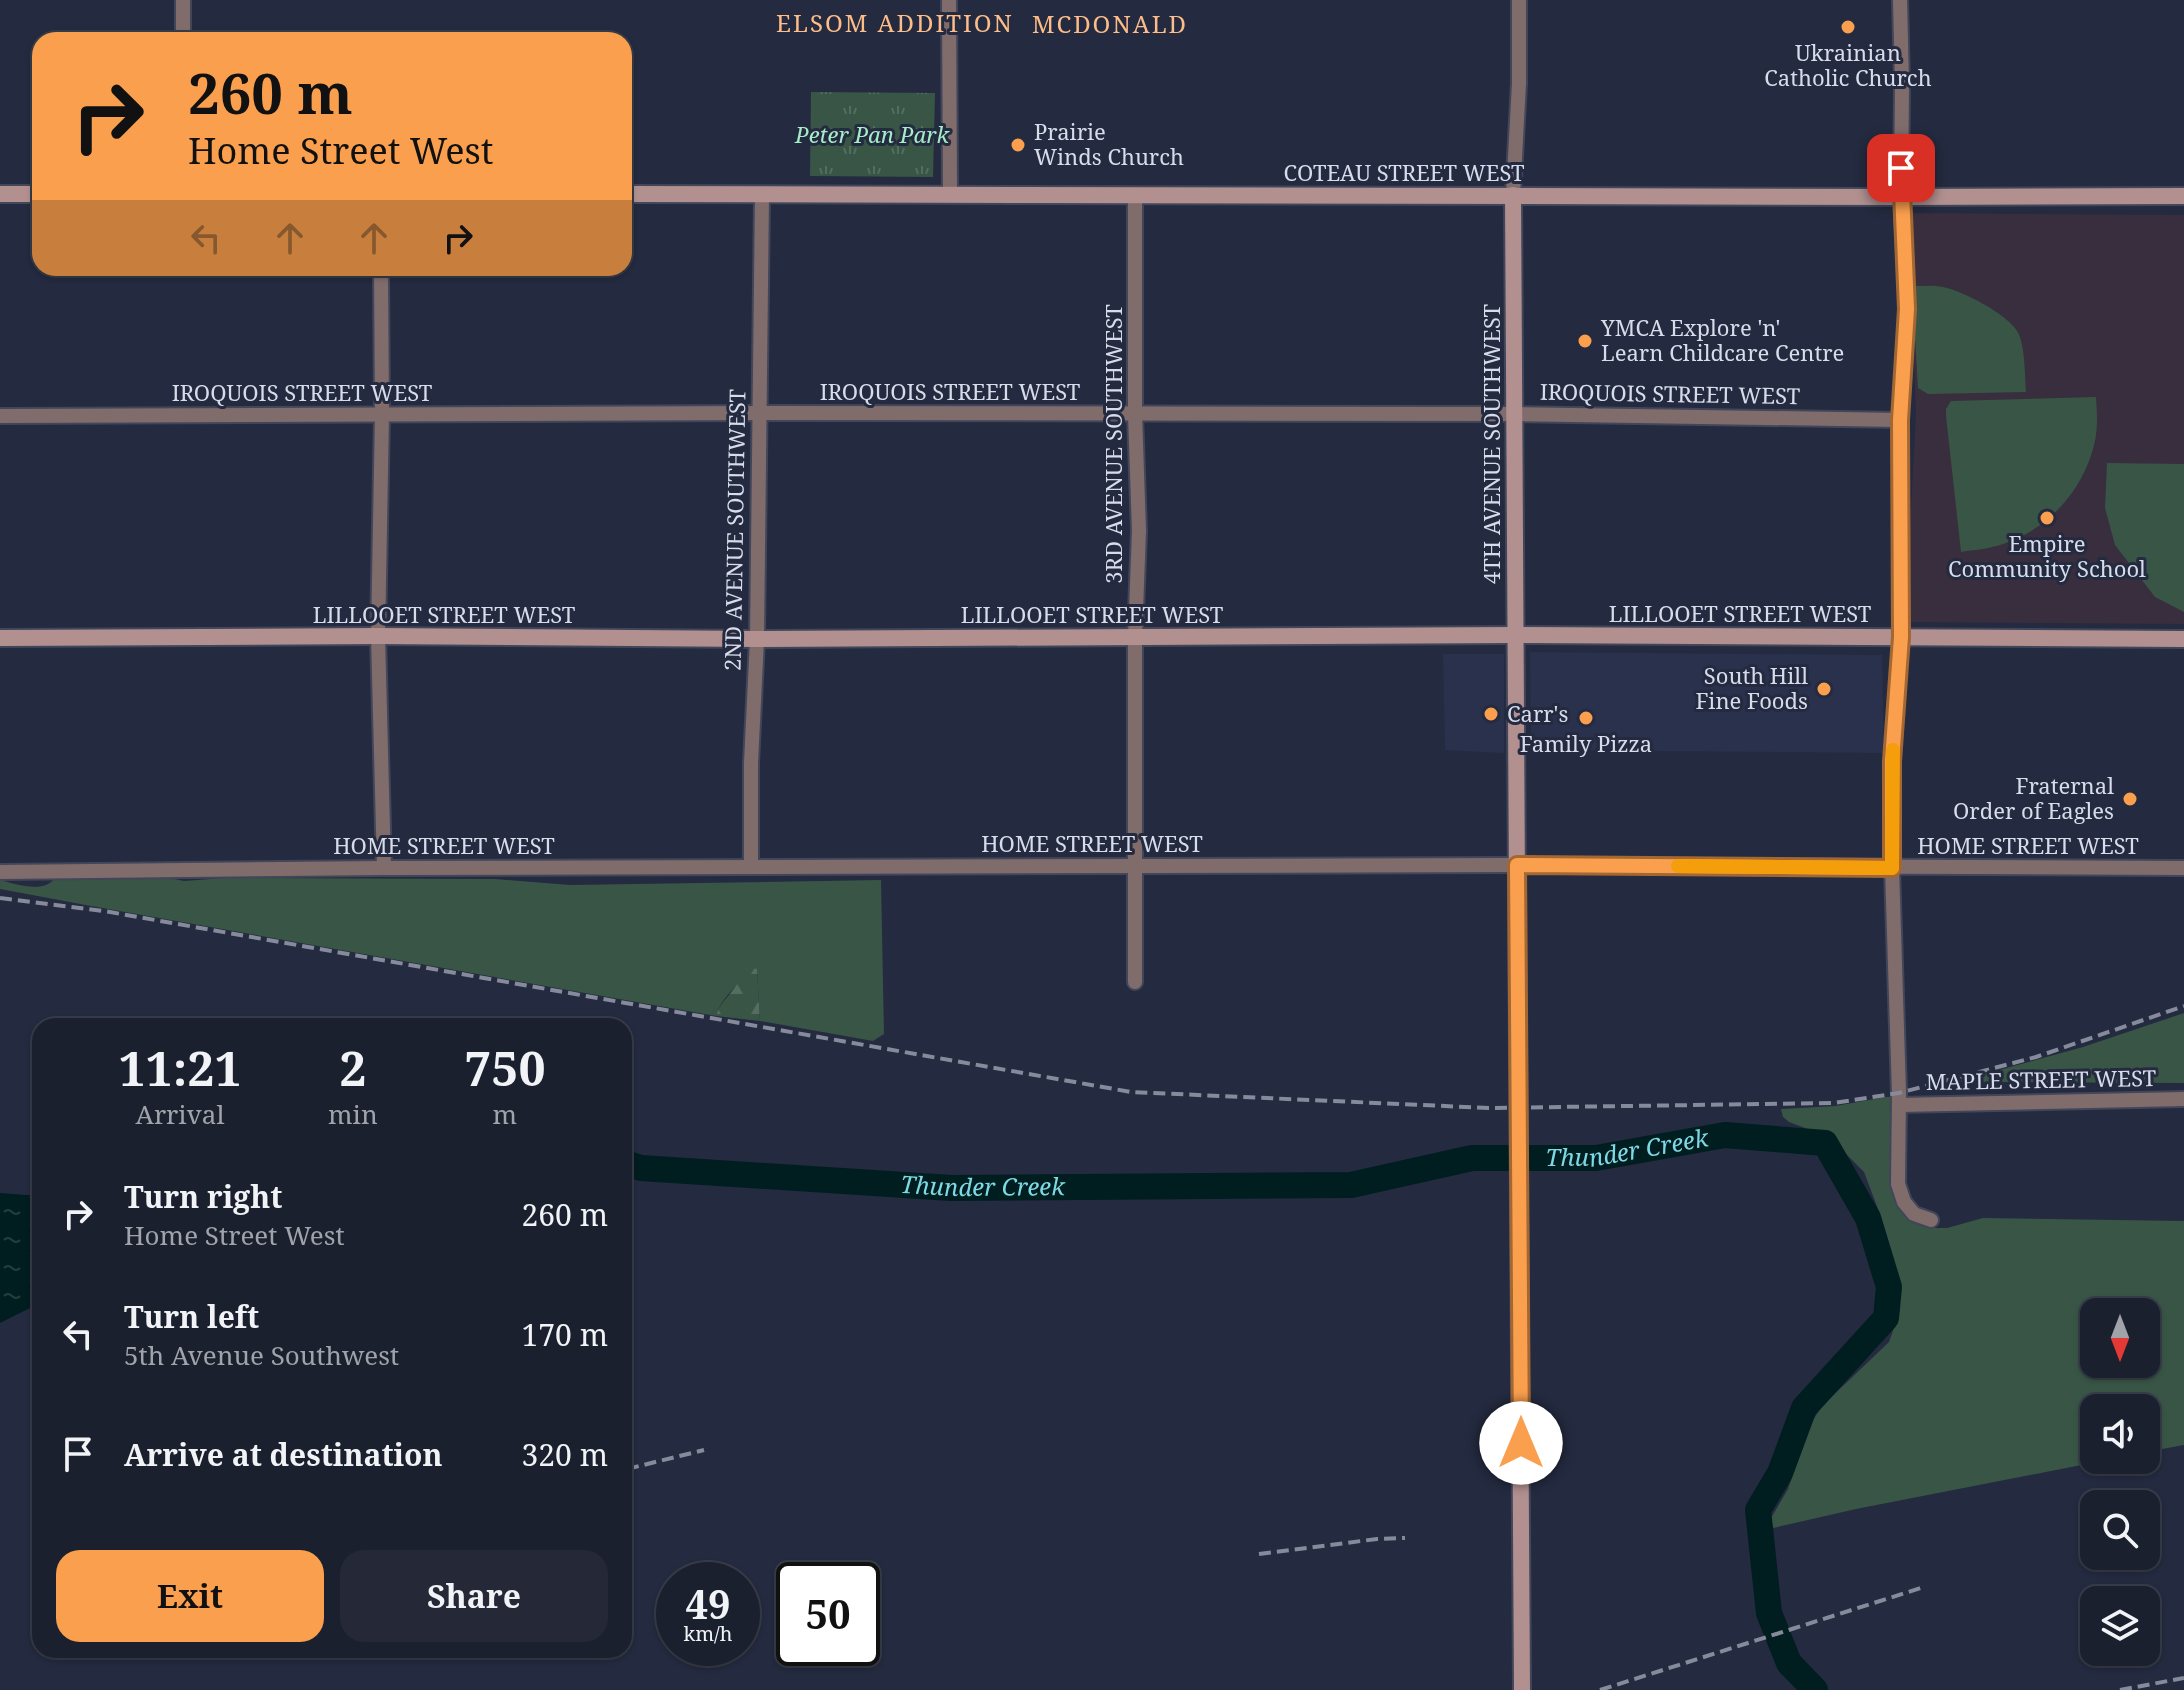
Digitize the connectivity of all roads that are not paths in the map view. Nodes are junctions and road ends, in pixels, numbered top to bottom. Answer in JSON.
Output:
{"nodes":[{"id":1,"x":183,"y":0,"type":"edge"},
{"id":2,"x":949,"y":0,"type":"edge"},
{"id":3,"x":1519,"y":0,"type":"edge"},
{"id":4,"x":1900,"y":0,"type":"edge"},
{"id":5,"x":183,"y":32,"type":"edge"},
{"id":6,"x":0,"y":194,"type":"edge"},
{"id":7,"x":32,"y":194,"type":"edge"},
{"id":8,"x":632,"y":194,"type":"edge"},
{"id":9,"x":762,"y":194,"type":"junction"},
{"id":10,"x":950,"y":194,"type":"junction"},
{"id":11,"x":1135,"y":195,"type":"junction"},
{"id":12,"x":1513,"y":195,"type":"junction"},
{"id":13,"x":2184,"y":196,"type":"edge"},
{"id":14,"x":1901,"y":197,"type":"junction"},
{"id":15,"x":381,"y":276,"type":"edge"},
{"id":16,"x":760,"y":413,"type":"junction"},
{"id":17,"x":1135,"y":414,"type":"junction"},
{"id":18,"x":1515,"y":414,"type":"junction"},
{"id":19,"x":382,"y":415,"type":"junction"},
{"id":20,"x":0,"y":416,"type":"edge"},
{"id":21,"x":1900,"y":420,"type":"junction"},
{"id":22,"x":1516,"y":635,"type":"junction"},
{"id":23,"x":378,"y":636,"type":"junction"},
{"id":24,"x":1135,"y":637,"type":"junction"},
{"id":25,"x":1901,"y":637,"type":"junction"},
{"id":26,"x":0,"y":638,"type":"edge"},
{"id":27,"x":757,"y":639,"type":"junction"},
{"id":28,"x":2184,"y":639,"type":"edge"},
{"id":29,"x":1517,"y":865,"type":"junction"},
{"id":30,"x":1136,"y":866,"type":"junction"},
{"id":31,"x":751,"y":867,"type":"junction"},
{"id":32,"x":384,"y":868,"type":"junction"},
{"id":33,"x":1892,"y":868,"type":"junction"},
{"id":34,"x":2184,"y":868,"type":"edge"},
{"id":35,"x":0,"y":872,"type":"edge"},
{"id":36,"x":1135,"y":982,"type":"dead end"},
{"id":37,"x":2184,"y":1099,"type":"edge"},
{"id":38,"x":1899,"y":1105,"type":"junction"},
{"id":39,"x":1931,"y":1220,"type":"dead end"},
{"id":40,"x":1522,"y":1690,"type":"edge"}],
"edges":[{"from":1,"to":5,"type":"street"},
{"from":2,"to":10,"type":"street"},
{"from":3,"to":12,"type":"street","name":"4TH AVENUE SOUTHWEST"},
{"from":4,"to":14,"type":"street"},
{"from":6,"to":7,"type":"street"},
{"from":8,"to":9,"type":"street","name":"COTEAU STREET WEST"},
{"from":9,"to":10,"type":"street","name":"COTEAU STREET WEST"},
{"from":9,"to":16,"type":"street","name":"2ND AVENUE SOUTHWEST"},
{"from":10,"to":11,"type":"street","name":"COTEAU STREET WEST"},
{"from":11,"to":12,"type":"street","name":"COTEAU STREET WEST"},
{"from":11,"to":17,"type":"street","name":"3RD AVENUE SOUTHWEST"},
{"from":12,"to":14,"type":"street","name":"COTEAU STREET WEST"},
{"from":12,"to":18,"type":"street","name":"4TH AVENUE SOUTHWEST"},
{"from":13,"to":14,"type":"street","name":"COTEAU STREET WEST"},
{"from":14,"to":21,"type":"street"},
{"from":15,"to":19,"type":"street"},
{"from":16,"to":17,"type":"street","name":"IROQUOIS STREET WEST"},
{"from":16,"to":19,"type":"street","name":"IROQUOIS STREET WEST"},
{"from":16,"to":27,"type":"street","name":"2ND AVENUE SOUTHWEST"},
{"from":17,"to":18,"type":"street","name":"IROQUOIS STREET WEST"},
{"from":17,"to":24,"type":"street","name":"3RD AVENUE SOUTHWEST"},
{"from":18,"to":21,"type":"street","name":"IROQUOIS STREET WEST"},
{"from":18,"to":22,"type":"street","name":"4TH AVENUE SOUTHWEST"},
{"from":19,"to":20,"type":"street","name":"IROQUOIS STREET WEST"},
{"from":19,"to":23,"type":"street"},
{"from":21,"to":25,"type":"street"},
{"from":22,"to":24,"type":"street","name":"LILLOOET STREET WEST"},
{"from":22,"to":25,"type":"street","name":"LILLOOET STREET WEST"},
{"from":22,"to":29,"type":"street","name":"4TH AVENUE SOUTHWEST"},
{"from":23,"to":26,"type":"street","name":"LILLOOET STREET WEST"},
{"from":23,"to":27,"type":"street","name":"LILLOOET STREET WEST"},
{"from":23,"to":32,"type":"street"},
{"from":24,"to":27,"type":"street","name":"LILLOOET STREET WEST"},
{"from":24,"to":30,"type":"street","name":"3RD AVENUE SOUTHWEST"},
{"from":25,"to":28,"type":"street","name":"LILLOOET STREET WEST"},
{"from":25,"to":33,"type":"street"},
{"from":27,"to":31,"type":"street","name":"2ND AVENUE SOUTHWEST"},
{"from":29,"to":30,"type":"street","name":"HOME STREET WEST"},
{"from":29,"to":33,"type":"street","name":"HOME STREET WEST"},
{"from":29,"to":40,"type":"street","name":"4TH AVENUE SOUTHWEST","bridge":true},
{"from":30,"to":31,"type":"street","name":"HOME STREET WEST"},
{"from":30,"to":36,"type":"street","name":"3RD AVENUE SOUTHWEST"},
{"from":31,"to":32,"type":"street","name":"HOME STREET WEST"},
{"from":32,"to":35,"type":"street","name":"HOME STREET WEST"},
{"from":33,"to":34,"type":"street","name":"HOME STREET WEST"},
{"from":33,"to":38,"type":"street"},
{"from":37,"to":38,"type":"street","name":"MAPLE STREET WEST"},
{"from":38,"to":39,"type":"street"}]}
